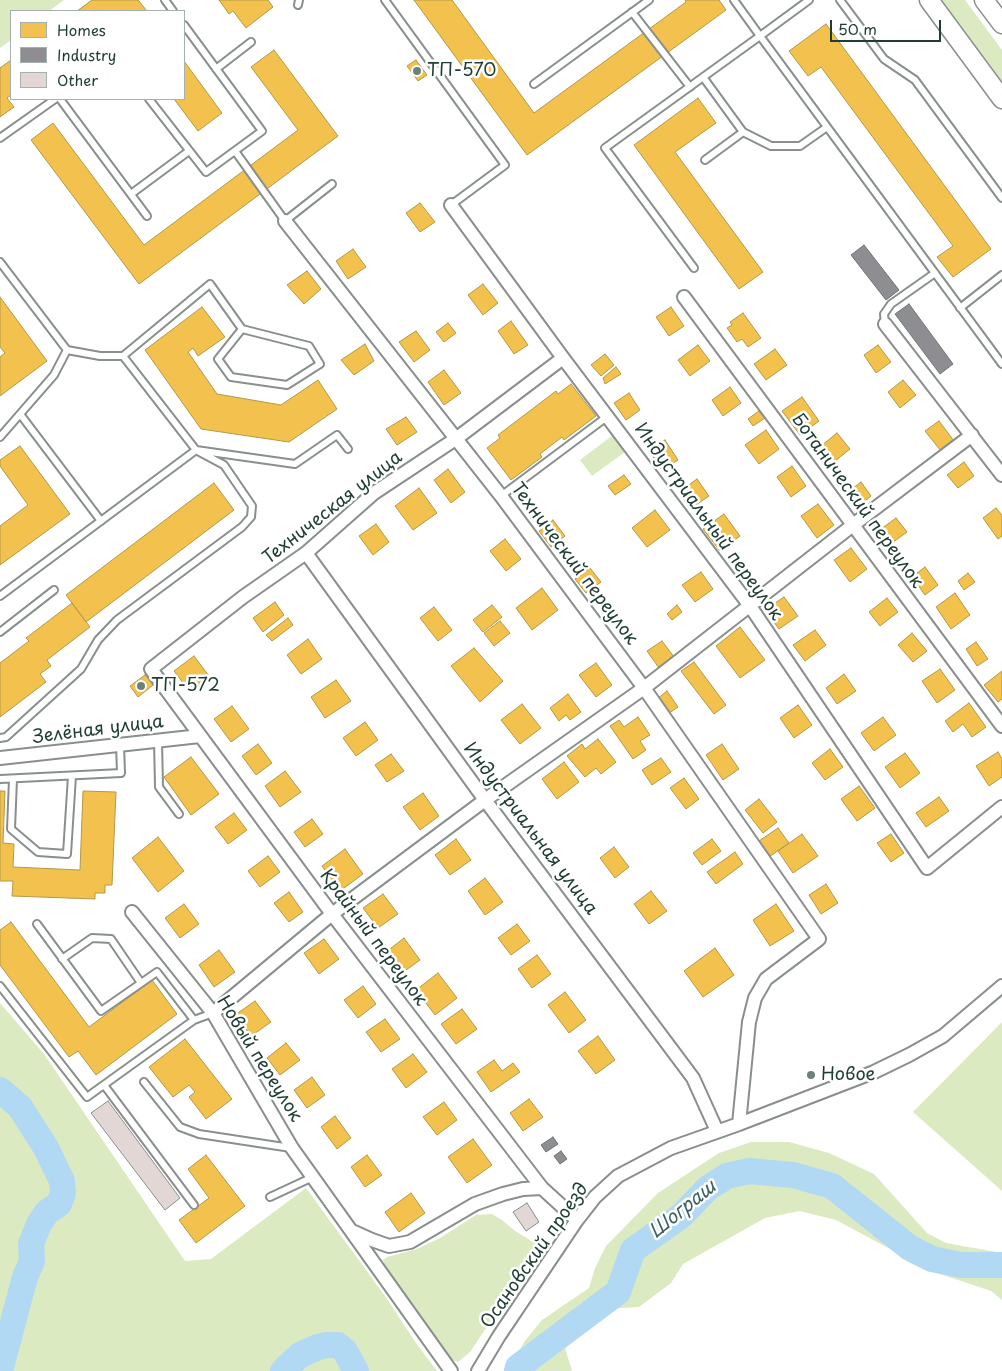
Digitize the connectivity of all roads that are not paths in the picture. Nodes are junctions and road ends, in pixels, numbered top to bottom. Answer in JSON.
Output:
{"nodes":[{"id":1,"x":165,"y":0,"type":"edge"},
{"id":2,"x":385,"y":0,"type":"edge"},
{"id":3,"x":649,"y":0,"type":"edge"},
{"id":4,"x":734,"y":0,"type":"edge"},
{"id":5,"x":808,"y":0,"type":"edge"},
{"id":6,"x":840,"y":0,"type":"edge"},
{"id":7,"x":929,"y":0,"type":"edge"},
{"id":8,"x":984,"y":0,"type":"edge"},
{"id":9,"x":173,"y":10,"type":"edge"},
{"id":10,"x":632,"y":12,"type":"junction"},
{"id":11,"x":1002,"y":24,"type":"edge"},
{"id":12,"x":185,"y":28,"type":"edge"},
{"id":13,"x":760,"y":36,"type":"junction"},
{"id":14,"x":251,"y":42,"type":"dead end"},
{"id":15,"x":216,"y":68,"type":"junction"},
{"id":16,"x":703,"y":77,"type":"junction"},
{"id":17,"x":534,"y":84,"type":"dead end"},
{"id":18,"x":690,"y":87,"type":"junction"},
{"id":19,"x":1002,"y":99,"type":"edge"},
{"id":20,"x":54,"y":100,"type":"edge"},
{"id":21,"x":61,"y":100,"type":"edge"},
{"id":22,"x":150,"y":100,"type":"edge"},
{"id":23,"x":827,"y":127,"type":"junction"},
{"id":24,"x":743,"y":132,"type":"junction"},
{"id":25,"x":0,"y":138,"type":"edge"},
{"id":26,"x":189,"y":151,"type":"junction"},
{"id":27,"x":234,"y":151,"type":"junction"},
{"id":28,"x":705,"y":160,"type":"dead end"},
{"id":29,"x":332,"y":184,"type":"dead end"},
{"id":30,"x":132,"y":194,"type":"junction"},
{"id":31,"x":1002,"y":198,"type":"edge"},
{"id":32,"x":451,"y":205,"type":"joint"},
{"id":33,"x":147,"y":216,"type":"dead end"},
{"id":34,"x":285,"y":221,"type":"junction"},
{"id":35,"x":0,"y":262,"type":"edge"},
{"id":36,"x":694,"y":268,"type":"dead end"},
{"id":37,"x":935,"y":273,"type":"junction"},
{"id":38,"x":1002,"y":274,"type":"edge"},
{"id":39,"x":684,"y":297,"type":"dead end"},
{"id":40,"x":960,"y":308,"type":"junction"},
{"id":41,"x":884,"y":324,"type":"joint"},
{"id":42,"x":242,"y":329,"type":"junction"},
{"id":43,"x":67,"y":350,"type":"junction"},
{"id":44,"x":123,"y":356,"type":"junction"},
{"id":45,"x":563,"y":358,"type":"junction"},
{"id":46,"x":1002,"y":364,"type":"edge"},
{"id":47,"x":20,"y":414,"type":"junction"},
{"id":48,"x":608,"y":416,"type":"junction"},
{"id":49,"x":972,"y":435,"type":"junction"},
{"id":50,"x":0,"y":437,"type":"edge"},
{"id":51,"x":457,"y":438,"type":"junction"},
{"id":52,"x":348,"y":449,"type":"dead end"},
{"id":53,"x":196,"y":450,"type":"junction"},
{"id":54,"x":1002,"y":475,"type":"edge"},
{"id":55,"x":502,"y":496,"type":"junction"},
{"id":56,"x":101,"y":521,"type":"junction"},
{"id":57,"x":853,"y":525,"type":"junction"},
{"id":58,"x":306,"y":553,"type":"junction"},
{"id":59,"x":54,"y":590,"type":"dead end"},
{"id":60,"x":0,"y":596,"type":"edge"},
{"id":61,"x":750,"y":606,"type":"junction"},
{"id":62,"x":0,"y":632,"type":"edge"},
{"id":63,"x":151,"y":669,"type":"joint"},
{"id":64,"x":644,"y":688,"type":"junction"},
{"id":65,"x":1002,"y":726,"type":"edge"},
{"id":66,"x":200,"y":736,"type":"junction"},
{"id":67,"x":0,"y":738,"type":"edge"},
{"id":68,"x":158,"y":740,"type":"junction"},
{"id":69,"x":120,"y":745,"type":"junction"},
{"id":70,"x":0,"y":758,"type":"edge"},
{"id":71,"x":72,"y":776,"type":"junction"},
{"id":72,"x":0,"y":779,"type":"edge"},
{"id":73,"x":13,"y":779,"type":"junction"},
{"id":74,"x":486,"y":800,"type":"junction"},
{"id":75,"x":1002,"y":807,"type":"edge"},
{"id":76,"x":179,"y":814,"type":"dead end"},
{"id":77,"x":132,"y":912,"type":"dead end"},
{"id":78,"x":332,"y":914,"type":"junction"},
{"id":79,"x":37,"y":924,"type":"dead end"},
{"id":80,"x":62,"y":959,"type":"junction"},
{"id":81,"x":141,"y":983,"type":"junction"},
{"id":82,"x":0,"y":986,"type":"edge"},
{"id":83,"x":1002,"y":986,"type":"edge"},
{"id":84,"x":213,"y":1013,"type":"junction"},
{"id":85,"x":194,"y":1020,"type":"junction"},
{"id":86,"x":144,"y":1082,"type":"dead end"},
{"id":87,"x":104,"y":1085,"type":"junction"},
{"id":88,"x":739,"y":1124,"type":"junction"},
{"id":89,"x":717,"y":1131,"type":"junction"},
{"id":90,"x":292,"y":1148,"type":"junction"},
{"id":91,"x":313,"y":1177,"type":"junction"},
{"id":92,"x":542,"y":1188,"type":"junction"},
{"id":93,"x":270,"y":1197,"type":"dead end"},
{"id":94,"x":194,"y":1205,"type":"dead end"},
{"id":95,"x":577,"y":1220,"type":"junction"},
{"id":96,"x":350,"y":1230,"type":"junction"},
{"id":97,"x":451,"y":1371,"type":"edge"},
{"id":98,"x":478,"y":1371,"type":"edge"}],
"edges":[{"from":1,"to":9,"type":"lane"},
{"from":2,"to":32,"type":"lane"},
{"from":3,"to":10,"type":"lane"},
{"from":4,"to":13,"type":"lane"},
{"from":5,"to":13,"type":"lane"},
{"from":6,"to":31,"type":"lane"},
{"from":7,"to":19,"type":"main road"},
{"from":8,"to":11,"type":"main road"},
{"from":10,"to":17,"type":"lane"},
{"from":10,"to":18,"type":"lane"},
{"from":12,"to":15,"type":"lane"},
{"from":13,"to":16,"type":"lane"},
{"from":13,"to":23,"type":"lane"},
{"from":14,"to":15,"type":"lane"},
{"from":15,"to":27,"type":"lane"},
{"from":16,"to":18,"type":"lane"},
{"from":16,"to":24,"type":"lane"},
{"from":18,"to":36,"type":"lane"},
{"from":20,"to":25,"type":"lane"},
{"from":21,"to":30,"type":"lane"},
{"from":22,"to":26,"type":"lane"},
{"from":23,"to":24,"type":"lane"},
{"from":23,"to":37,"type":"lane"},
{"from":24,"to":28,"type":"lane"},
{"from":26,"to":27,"type":"lane"},
{"from":26,"to":30,"type":"lane"},
{"from":27,"to":34,"type":"lane"},
{"from":29,"to":34,"type":"lane"},
{"from":30,"to":33,"type":"lane"},
{"from":32,"to":45,"type":"street","name":"Индустриальный переулок"},
{"from":34,"to":51,"type":"street","name":"Технический переулок"},
{"from":35,"to":43,"type":"lane"},
{"from":37,"to":40,"type":"lane"},
{"from":37,"to":41,"type":"lane"},
{"from":38,"to":40,"type":"lane"},
{"from":39,"to":57,"type":"street","name":"Ботанический переулок"},
{"from":40,"to":46,"type":"lane"},
{"from":41,"to":49,"type":"street"},
{"from":42,"to":42,"type":"lane"},
{"from":42,"to":44,"type":"lane"},
{"from":43,"to":44,"type":"lane"},
{"from":43,"to":47,"type":"lane"},
{"from":44,"to":53,"type":"lane"},
{"from":45,"to":48,"type":"street","name":"Индустриальный переулок"},
{"from":45,"to":51,"type":"street","name":"Техническая улица"},
{"from":47,"to":50,"type":"lane"},
{"from":47,"to":56,"type":"lane"},
{"from":48,"to":55,"type":"lane"},
{"from":48,"to":61,"type":"street","name":"Индустриальный переулок"},
{"from":49,"to":54,"type":"street"},
{"from":49,"to":57,"type":"street"},
{"from":51,"to":55,"type":"street","name":"Технический переулок"},
{"from":51,"to":58,"type":"street","name":"Техническая улица"},
{"from":52,"to":53,"type":"lane"},
{"from":53,"to":56,"type":"lane"},
{"from":53,"to":67,"type":"lane"},
{"from":55,"to":64,"type":"street","name":"Технический переулок"},
{"from":56,"to":60,"type":"lane"},
{"from":57,"to":61,"type":"street"},
{"from":57,"to":65,"type":"street","name":"Ботанический переулок"},
{"from":58,"to":63,"type":"street","name":"Техническая улица"},
{"from":58,"to":74,"type":"street","name":"Индустриальная улица"},
{"from":59,"to":62,"type":"lane"},
{"from":61,"to":64,"type":"street"},
{"from":61,"to":75,"type":"street","name":"Индустриальный переулок"},
{"from":63,"to":66,"type":"street","name":"Крайный переулок"},
{"from":64,"to":74,"type":"street"},
{"from":64,"to":88,"type":"street","name":"Технический переулок"},
{"from":66,"to":68,"type":"street","name":"Зелёная улица"},
{"from":66,"to":78,"type":"street","name":"Крайный переулок"},
{"from":68,"to":69,"type":"street","name":"Зелёная улица"},
{"from":68,"to":76,"type":"lane"},
{"from":69,"to":70,"type":"street","name":"Зелёная улица"},
{"from":69,"to":71,"type":"lane"},
{"from":71,"to":73,"type":"lane"},
{"from":71,"to":73,"type":"lane"},
{"from":72,"to":73,"type":"lane"},
{"from":74,"to":78,"type":"street"},
{"from":74,"to":89,"type":"street","name":"Индустриальная улица"},
{"from":77,"to":84,"type":"street","name":"Новый переулок"},
{"from":78,"to":84,"type":"street"},
{"from":78,"to":92,"type":"street","name":"Крайный переулок"},
{"from":79,"to":80,"type":"lane"},
{"from":80,"to":81,"type":"lane"},
{"from":80,"to":81,"type":"lane"},
{"from":81,"to":85,"type":"lane"},
{"from":82,"to":87,"type":"lane"},
{"from":83,"to":88,"type":"street","name":"Осановский проезд"},
{"from":84,"to":85,"type":"lane"},
{"from":84,"to":90,"type":"street","name":"Новый переулок"},
{"from":85,"to":87,"type":"lane"},
{"from":86,"to":90,"type":"lane"},
{"from":87,"to":94,"type":"lane"},
{"from":88,"to":89,"type":"street","name":"Осановский проезд"},
{"from":89,"to":95,"type":"street","name":"Осановский проезд"},
{"from":90,"to":91,"type":"street","name":"Новый переулок"},
{"from":91,"to":93,"type":"lane"},
{"from":91,"to":96,"type":"street","name":"Новый переулок"},
{"from":92,"to":95,"type":"street","name":"Крайный переулок"},
{"from":92,"to":96,"type":"street"},
{"from":95,"to":98,"type":"street","name":"Осановский проезд"},
{"from":96,"to":97,"type":"street","name":"Новый переулок"}]}
